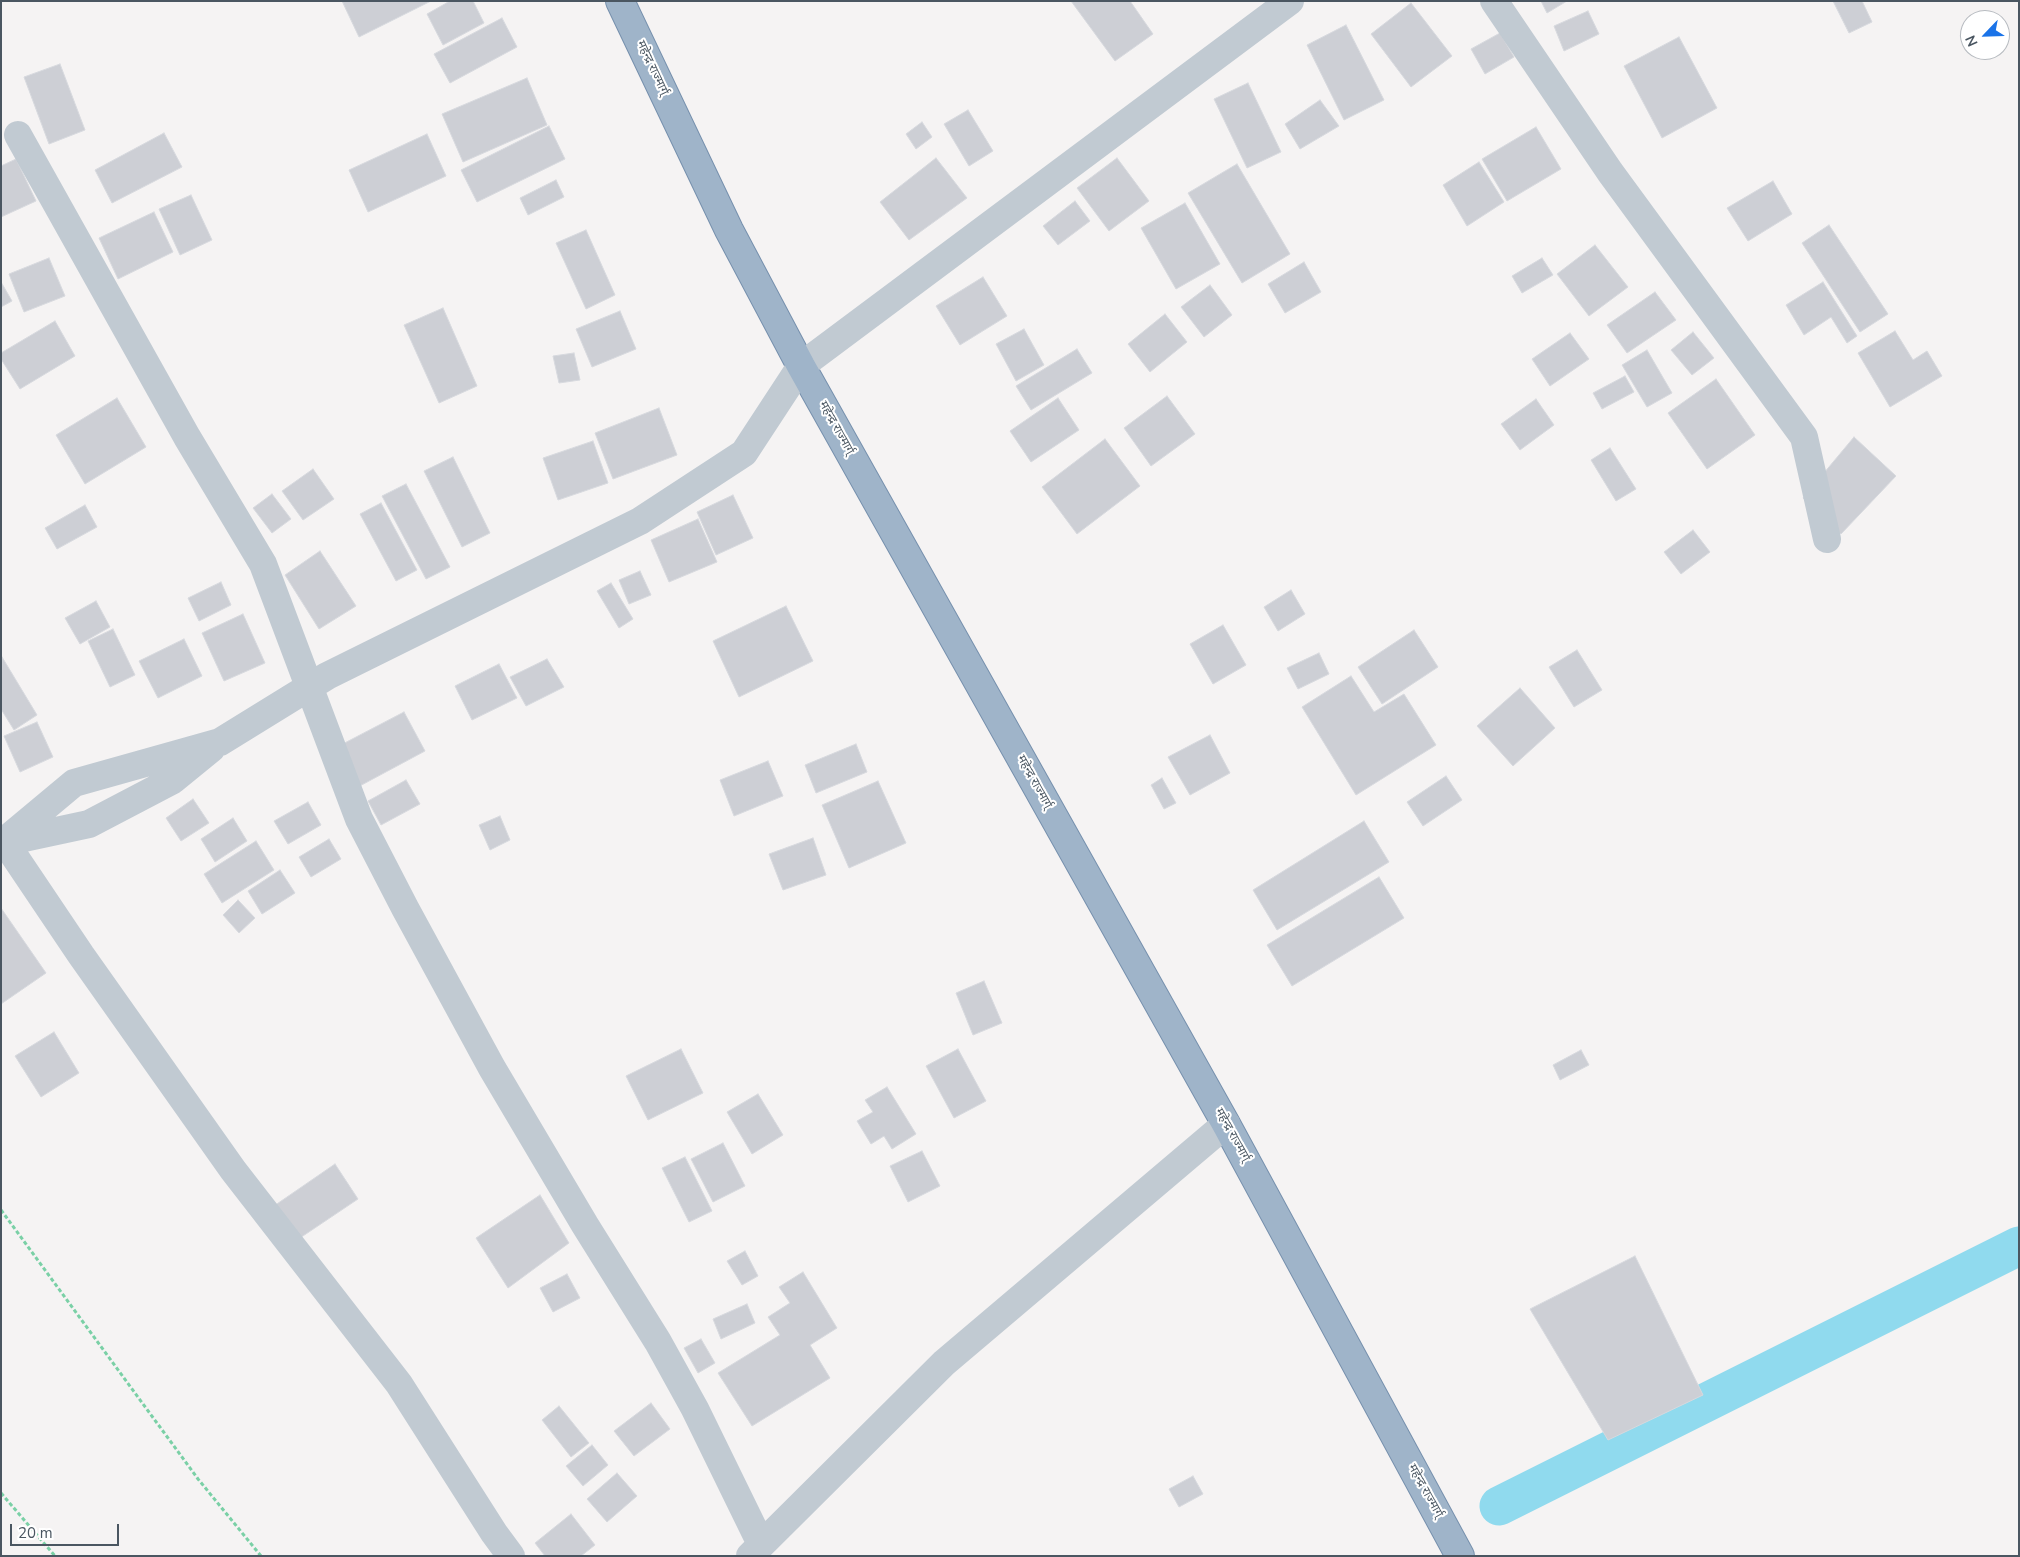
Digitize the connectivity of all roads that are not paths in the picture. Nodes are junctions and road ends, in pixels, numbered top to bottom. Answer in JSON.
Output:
{"nodes":[{"id":1,"x":620,"y":1,"type":"edge"},
{"id":2,"x":1290,"y":1,"type":"edge"},
{"id":3,"x":1494,"y":1,"type":"edge"},
{"id":4,"x":18,"y":135,"type":"dead end"},
{"id":5,"x":801,"y":366,"type":"junction"},
{"id":6,"x":1827,"y":539,"type":"dead end"},
{"id":7,"x":310,"y":688,"type":"junction"},
{"id":8,"x":220,"y":742,"type":"junction"},
{"id":9,"x":3,"y":843,"type":"edge"},
{"id":10,"x":1226,"y":1124,"type":"junction"},
{"id":11,"x":755,"y":1550,"type":"edge"},
{"id":12,"x":511,"y":1556,"type":"edge"},
{"id":13,"x":1460,"y":1556,"type":"edge"}],
"edges":[{"from":1,"to":5,"type":"highway","name":"महेन्द्र राज्मार्ग्"},
{"from":2,"to":5,"type":"street"},
{"from":3,"to":6,"type":"street"},
{"from":4,"to":7,"type":"street"},
{"from":5,"to":7,"type":"street"},
{"from":5,"to":10,"type":"highway","name":"महेन्द्र राज्मार्ग्"},
{"from":7,"to":8,"type":"street"},
{"from":7,"to":11,"type":"street"},
{"from":8,"to":9,"type":"street"},
{"from":8,"to":9,"type":"street"},
{"from":9,"to":12,"type":"street"},
{"from":10,"to":11,"type":"street"},
{"from":10,"to":13,"type":"highway","name":"महेन्द्र राज्मार्ग्"}]}
